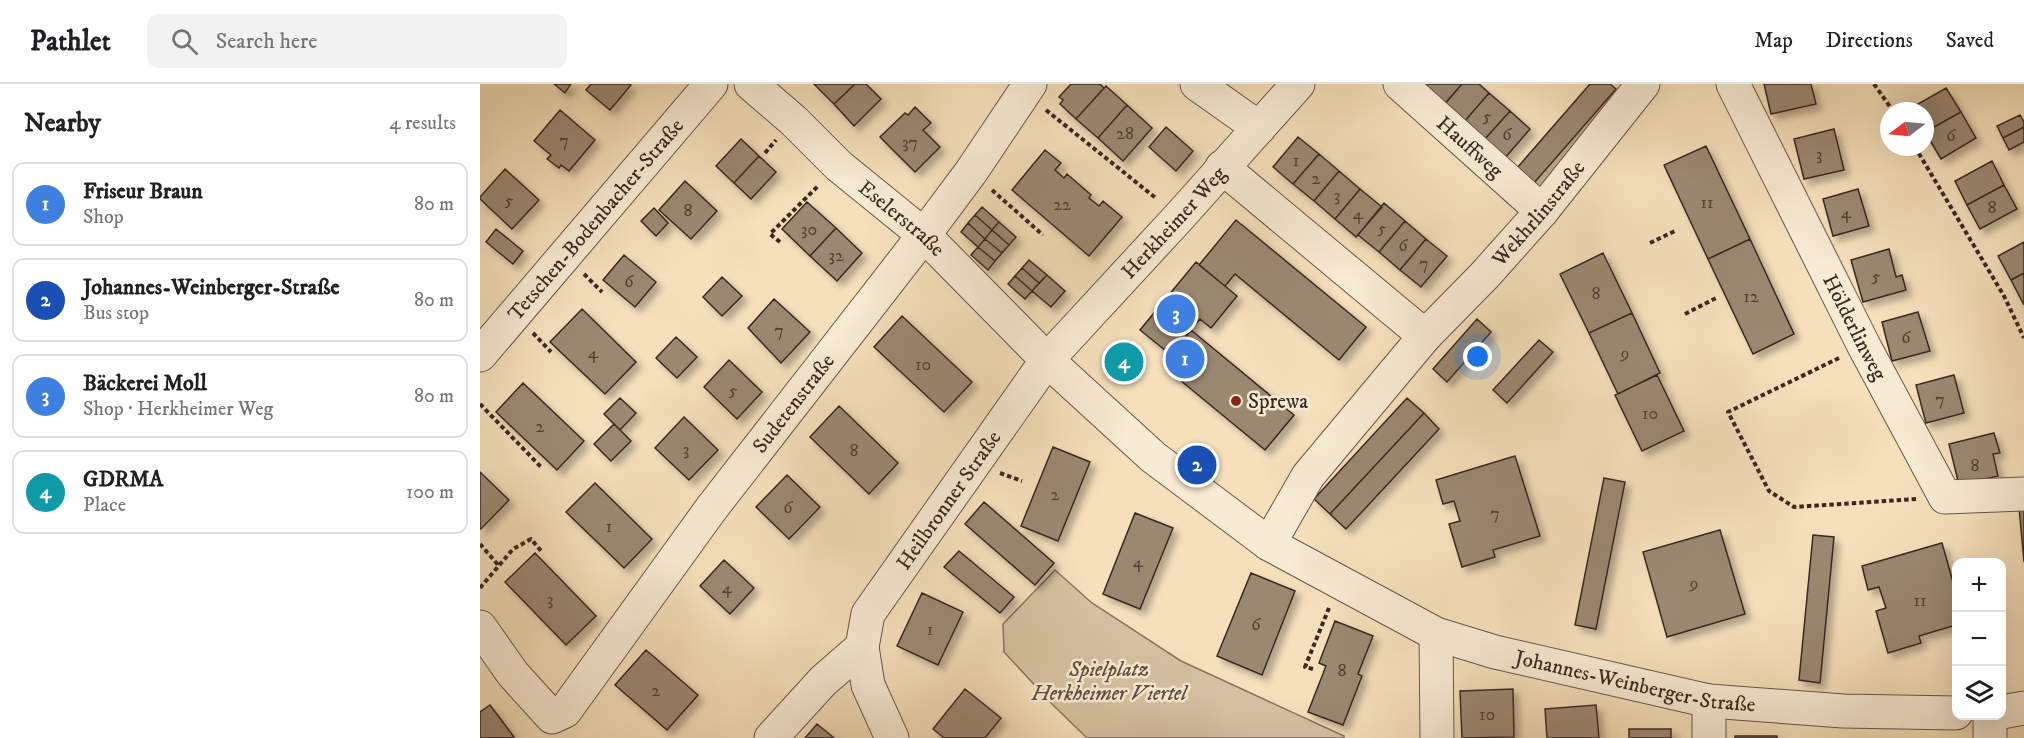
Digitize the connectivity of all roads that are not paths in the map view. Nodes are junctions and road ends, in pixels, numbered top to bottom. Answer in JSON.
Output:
{"nodes":[{"id":1,"x":711,"y":84,"type":"edge"},
{"id":2,"x":751,"y":84,"type":"edge"},
{"id":3,"x":1197,"y":84,"type":"edge"},
{"id":4,"x":1298,"y":84,"type":"edge"},
{"id":5,"x":1400,"y":84,"type":"edge"},
{"id":6,"x":1733,"y":84,"type":"edge"},
{"id":7,"x":1642,"y":85,"type":"edge"},
{"id":8,"x":1027,"y":88,"type":"edge"},
{"id":9,"x":1259,"y":128,"type":"junction"},
{"id":10,"x":1222,"y":167,"type":"junction"},
{"id":11,"x":1542,"y":211,"type":"junction"},
{"id":12,"x":924,"y":235,"type":"junction"},
{"id":13,"x":1425,"y":336,"type":"junction"},
{"id":14,"x":480,"y":356,"type":"edge"},
{"id":15,"x":1047,"y":360,"type":"junction"},
{"id":16,"x":2024,"y":494,"type":"edge"},
{"id":17,"x":1269,"y":544,"type":"junction"},
{"id":18,"x":480,"y":627,"type":"edge"},
{"id":19,"x":1436,"y":634,"type":"junction"},
{"id":20,"x":862,"y":647,"type":"junction"},
{"id":21,"x":1709,"y":701,"type":"junction"},
{"id":22,"x":2024,"y":708,"type":"edge"},
{"id":23,"x":2006,"y":711,"type":"edge"},
{"id":24,"x":1952,"y":713,"type":"edge"},
{"id":25,"x":1990,"y":720,"type":"edge"},
{"id":26,"x":771,"y":738,"type":"edge"},
{"id":27,"x":892,"y":738,"type":"edge"},
{"id":28,"x":1437,"y":738,"type":"edge"},
{"id":29,"x":1709,"y":738,"type":"edge"},
{"id":30,"x":1990,"y":738,"type":"edge"}],
"edges":[{"from":1,"to":14,"type":"street","name":"Tetschen-Bodenbacher-Straße"},
{"from":2,"to":12,"type":"street","name":"Eselerstraße"},
{"from":3,"to":9,"type":"street"},
{"from":4,"to":9,"type":"street","name":"Herkheimer Weg"},
{"from":5,"to":11,"type":"street","name":"Hauffweg"},
{"from":6,"to":16,"type":"street","name":"Hölderlinweg"},
{"from":7,"to":11,"type":"street","name":"Wekhrlinstraße"},
{"from":8,"to":12,"type":"street","name":"Sudetenstraße"},
{"from":9,"to":10,"type":"street","name":"Herkheimer Weg"},
{"from":10,"to":13,"type":"street"},
{"from":10,"to":15,"type":"street","name":"Herkheimer Weg"},
{"from":11,"to":13,"type":"street","name":"Wekhrlinstraße"},
{"from":12,"to":15,"type":"street","name":"Eselerstraße"},
{"from":12,"to":18,"type":"street","name":"Sudetenstraße"},
{"from":13,"to":17,"type":"street","name":"Wekhrlinstraße"},
{"from":15,"to":17,"type":"street","name":"Johannes-Weinberger-Straße"},
{"from":15,"to":20,"type":"street","name":"Heilbronner Straße"},
{"from":17,"to":19,"type":"street","name":"Johannes-Weinberger-Straße"},
{"from":19,"to":21,"type":"street","name":"Johannes-Weinberger-Straße"},
{"from":19,"to":28,"type":"street"},
{"from":20,"to":26,"type":"street"},
{"from":20,"to":27,"type":"street","name":"Heilbronner Straße"},
{"from":21,"to":24,"type":"street","name":"Johannes-Weinberger-Straße"},
{"from":21,"to":29,"type":"street"},
{"from":22,"to":23,"type":"street"},
{"from":25,"to":30,"type":"street"}]}
